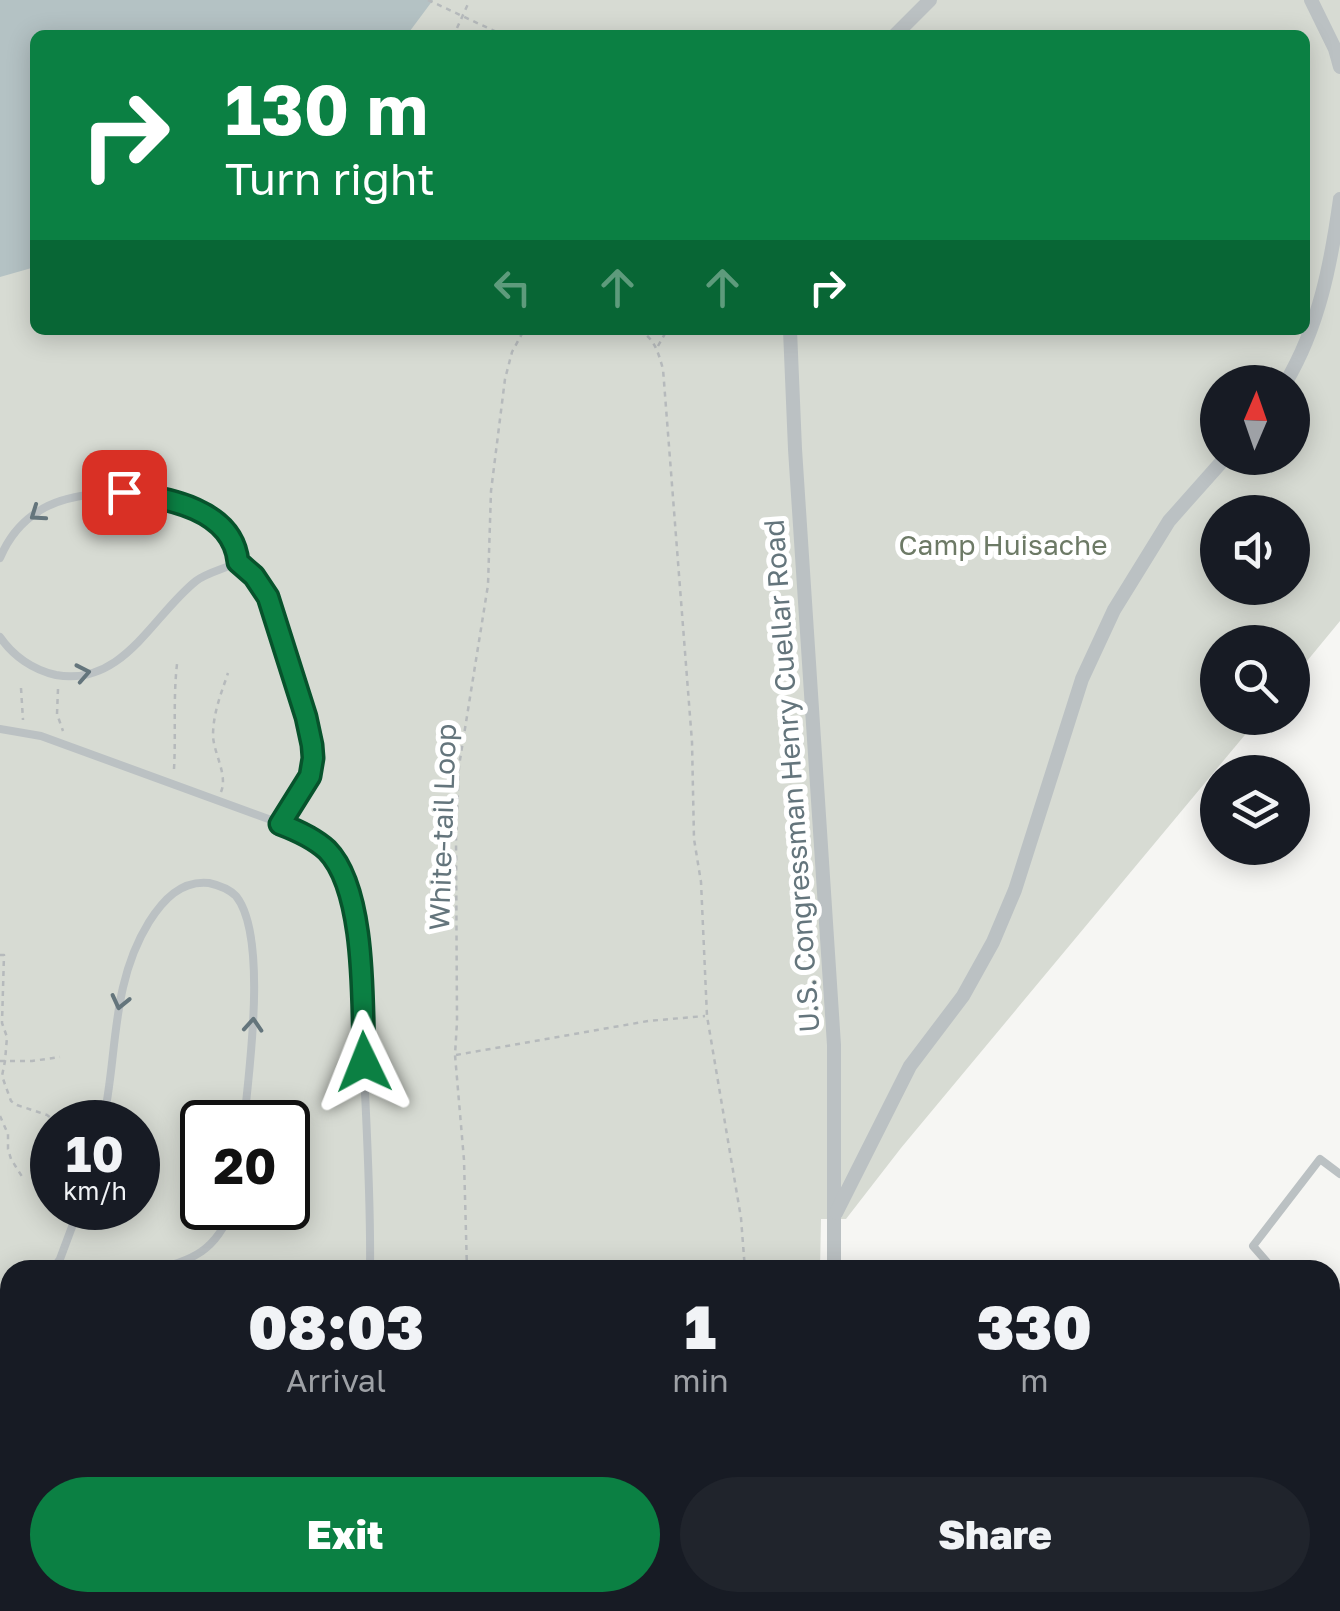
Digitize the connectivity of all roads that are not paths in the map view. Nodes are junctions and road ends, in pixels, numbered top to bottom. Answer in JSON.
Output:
{"nodes":[{"id":1,"x":930,"y":0,"type":"edge"},
{"id":2,"x":1312,"y":0,"type":"edge"},
{"id":3,"x":900,"y":30,"type":"edge"},
{"id":4,"x":1340,"y":67,"type":"edge"},
{"id":5,"x":1340,"y":200,"type":"edge"},
{"id":6,"x":1310,"y":334,"type":"edge"},
{"id":7,"x":790,"y":335,"type":"edge"},
{"id":8,"x":1310,"y":335,"type":"edge"},
{"id":9,"x":1296,"y":365,"type":"edge"},
{"id":10,"x":1210,"y":475,"type":"edge"},
{"id":11,"x":0,"y":558,"type":"edge"},
{"id":12,"x":238,"y":562,"type":"junction"},
{"id":13,"x":0,"y":637,"type":"edge"},
{"id":14,"x":0,"y":729,"type":"edge"},
{"id":15,"x":280,"y":824,"type":"junction"},
{"id":16,"x":108,"y":1100,"type":"edge"},
{"id":17,"x":246,"y":1100,"type":"edge"},
{"id":18,"x":1340,"y":1174,"type":"edge"},
{"id":19,"x":834,"y":1218,"type":"junction"},
{"id":20,"x":71,"y":1230,"type":"edge"},
{"id":21,"x":222,"y":1230,"type":"edge"},
{"id":22,"x":59,"y":1260,"type":"edge"},
{"id":23,"x":189,"y":1260,"type":"edge"},
{"id":24,"x":370,"y":1260,"type":"edge"},
{"id":25,"x":834,"y":1260,"type":"edge"},
{"id":26,"x":1266,"y":1260,"type":"edge"}],
"edges":[{"from":1,"to":3,"type":"street"},
{"from":2,"to":4,"type":"street"},
{"from":5,"to":6,"type":"street"},
{"from":7,"to":19,"type":"street","name":"U.S. Congressman Henry Cuellar Road"},
{"from":8,"to":9,"type":"street"},
{"from":10,"to":19,"type":"street","name":"U.S. Congressman Henry Cuellar Road"},
{"from":12,"to":11,"type":"lane","one_way":true},
{"from":13,"to":12,"type":"lane","one_way":true},
{"from":12,"to":15,"type":"lane"},
{"from":14,"to":15,"type":"lane"},
{"from":15,"to":24,"type":"lane"},
{"from":17,"to":16,"type":"lane","one_way":true},
{"from":18,"to":26,"type":"lane"},
{"from":19,"to":25,"type":"street","name":"U.S. Congressman Henry Cuellar Road"},
{"from":20,"to":22,"type":"lane"},
{"from":21,"to":23,"type":"lane"}]}
